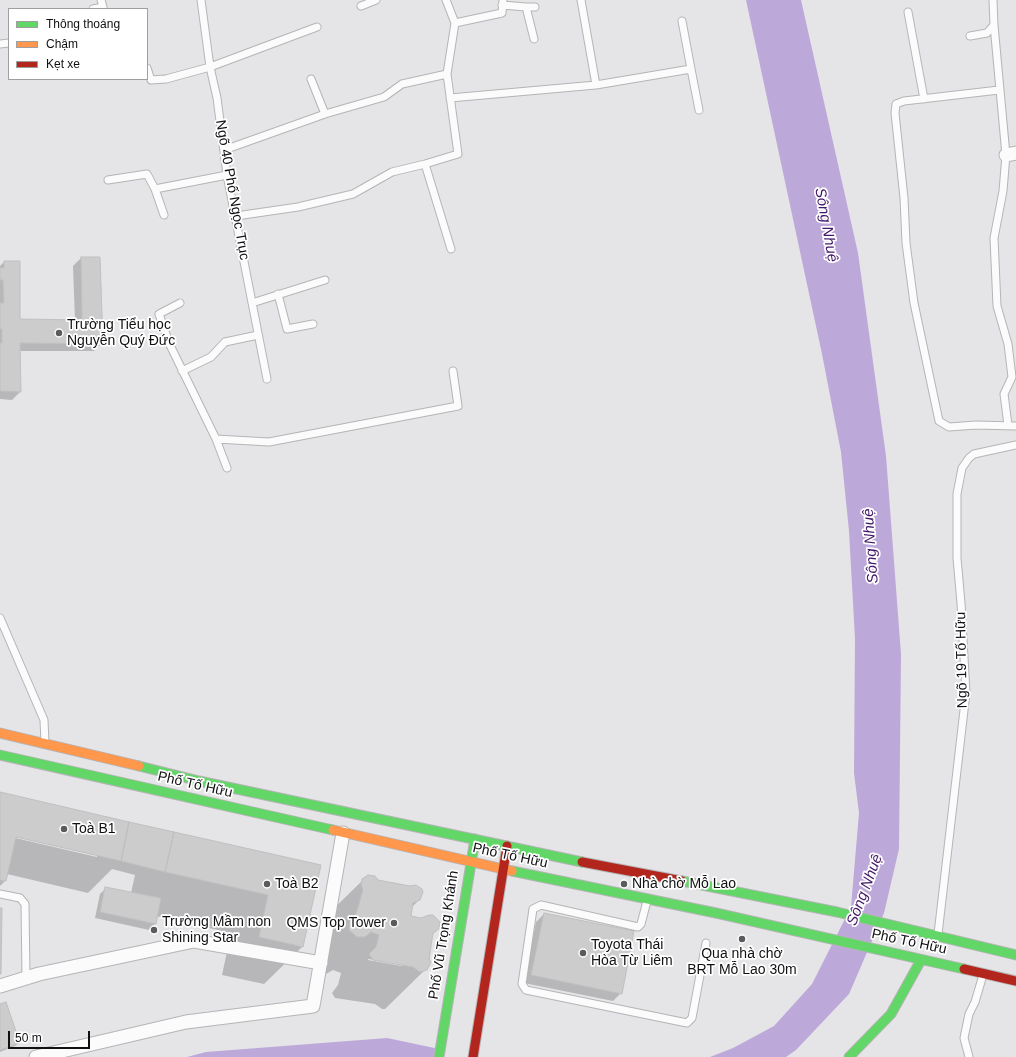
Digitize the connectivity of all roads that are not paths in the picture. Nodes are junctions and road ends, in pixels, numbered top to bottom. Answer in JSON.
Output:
{"nodes":[{"id":1,"x":101,"y":0,"type":"edge"},
{"id":2,"x":201,"y":0,"type":"edge"},
{"id":3,"x":376,"y":0,"type":"edge"},
{"id":4,"x":446,"y":0,"type":"edge"},
{"id":5,"x":580,"y":0,"type":"edge"},
{"id":6,"x":992,"y":0,"type":"edge"},
{"id":7,"x":503,"y":3,"type":"edge"},
{"id":8,"x":361,"y":6,"type":"dead end"},
{"id":9,"x":526,"y":7,"type":"junction"},
{"id":10,"x":535,"y":7,"type":"dead end"},
{"id":11,"x":98,"y":8,"type":"edge"},
{"id":12,"x":908,"y":12,"type":"dead end"},
{"id":13,"x":682,"y":21,"type":"dead end"},
{"id":14,"x":455,"y":23,"type":"junction"},
{"id":15,"x":994,"y":25,"type":"junction"},
{"id":16,"x":317,"y":27,"type":"dead end"},
{"id":17,"x":970,"y":36,"type":"dead end"},
{"id":18,"x":534,"y":39,"type":"dead end"},
{"id":19,"x":210,"y":67,"type":"junction"},
{"id":20,"x":691,"y":68,"type":"junction"},
{"id":21,"x":148,"y":71,"type":"edge"},
{"id":22,"x":446,"y":74,"type":"junction"},
{"id":23,"x":311,"y":79,"type":"dead end"},
{"id":24,"x":596,"y":86,"type":"junction"},
{"id":25,"x":998,"y":90,"type":"junction"},
{"id":26,"x":450,"y":98,"type":"junction"},
{"id":27,"x":924,"y":99,"type":"junction"},
{"id":28,"x":699,"y":110,"type":"dead end"},
{"id":29,"x":325,"y":114,"type":"junction"},
{"id":30,"x":224,"y":150,"type":"junction"},
{"id":31,"x":1011,"y":154,"type":"edge"},
{"id":32,"x":425,"y":164,"type":"junction"},
{"id":33,"x":227,"y":175,"type":"junction"},
{"id":34,"x":108,"y":180,"type":"dead end"},
{"id":35,"x":155,"y":189,"type":"junction"},
{"id":36,"x":164,"y":215,"type":"dead end"},
{"id":37,"x":236,"y":216,"type":"junction"},
{"id":38,"x":451,"y":249,"type":"dead end"},
{"id":39,"x":325,"y":280,"type":"dead end"},
{"id":40,"x":278,"y":294,"type":"junction"},
{"id":41,"x":180,"y":303,"type":"dead end"},
{"id":42,"x":252,"y":303,"type":"junction"},
{"id":43,"x":313,"y":324,"type":"dead end"},
{"id":44,"x":258,"y":335,"type":"junction"},
{"id":45,"x":182,"y":371,"type":"junction"},
{"id":46,"x":453,"y":371,"type":"dead end"},
{"id":47,"x":267,"y":379,"type":"dead end"},
{"id":48,"x":1008,"y":425,"type":"junction"},
{"id":49,"x":1016,"y":426,"type":"edge"},
{"id":50,"x":216,"y":439,"type":"junction"},
{"id":51,"x":1016,"y":445,"type":"edge"},
{"id":52,"x":227,"y":468,"type":"dead end"},
{"id":53,"x":0,"y":618,"type":"edge"},
{"id":54,"x":0,"y":733,"type":"edge"},
{"id":55,"x":46,"y":744,"type":"junction"},
{"id":56,"x":0,"y":755,"type":"edge"},
{"id":57,"x":262,"y":794,"type":"junction"},
{"id":58,"x":259,"y":814,"type":"junction"},
{"id":59,"x":343,"y":833,"type":"junction"},
{"id":60,"x":476,"y":838,"type":"junction"},
{"id":61,"x":507,"y":846,"type":"junction"},
{"id":62,"x":471,"y":862,"type":"junction"},
{"id":63,"x":503,"y":869,"type":"junction"},
{"id":64,"x":0,"y":894,"type":"edge"},
{"id":65,"x":648,"y":899,"type":"junction"},
{"id":66,"x":937,"y":936,"type":"junction"},
{"id":67,"x":706,"y":943,"type":"dead end"},
{"id":68,"x":1016,"y":955,"type":"edge"},
{"id":69,"x":921,"y":960,"type":"junction"},
{"id":70,"x":320,"y":963,"type":"junction"},
{"id":71,"x":983,"y":973,"type":"junction"},
{"id":72,"x":26,"y":978,"type":"junction"},
{"id":73,"x":1016,"y":981,"type":"edge"},
{"id":74,"x":0,"y":986,"type":"edge"},
{"id":75,"x":36,"y":1057,"type":"edge"},
{"id":76,"x":439,"y":1057,"type":"edge"},
{"id":77,"x":473,"y":1057,"type":"edge"},
{"id":78,"x":849,"y":1057,"type":"edge"},
{"id":79,"x":969,"y":1057,"type":"edge"}],
"edges":[{"from":1,"to":11,"type":"lane"},
{"from":2,"to":19,"type":"lane","name":"Ngõ 40 Phố Ngọc Trục"},
{"from":3,"to":8,"type":"lane"},
{"from":4,"to":14,"type":"lane"},
{"from":5,"to":24,"type":"lane"},
{"from":6,"to":15,"type":"lane"},
{"from":7,"to":9,"type":"lane"},
{"from":7,"to":14,"type":"lane"},
{"from":9,"to":10,"type":"lane"},
{"from":9,"to":18,"type":"lane"},
{"from":12,"to":27,"type":"lane"},
{"from":13,"to":20,"type":"lane"},
{"from":14,"to":22,"type":"lane"},
{"from":15,"to":17,"type":"lane"},
{"from":15,"to":25,"type":"lane"},
{"from":16,"to":19,"type":"lane"},
{"from":19,"to":21,"type":"lane"},
{"from":19,"to":30,"type":"lane","name":"Ngõ 40 Phố Ngọc Trục"},
{"from":20,"to":24,"type":"lane"},
{"from":20,"to":28,"type":"lane"},
{"from":22,"to":26,"type":"lane"},
{"from":22,"to":29,"type":"lane"},
{"from":23,"to":29,"type":"lane"},
{"from":24,"to":26,"type":"lane"},
{"from":25,"to":27,"type":"lane"},
{"from":25,"to":31,"type":"lane"},
{"from":26,"to":32,"type":"lane"},
{"from":27,"to":48,"type":"lane"},
{"from":29,"to":30,"type":"lane"},
{"from":30,"to":33,"type":"lane","name":"Ngõ 40 Phố Ngọc Trục"},
{"from":31,"to":48,"type":"lane"},
{"from":32,"to":37,"type":"lane"},
{"from":32,"to":38,"type":"lane"},
{"from":33,"to":35,"type":"lane"},
{"from":33,"to":37,"type":"lane","name":"Ngõ 40 Phố Ngọc Trục"},
{"from":34,"to":35,"type":"lane"},
{"from":35,"to":36,"type":"lane"},
{"from":37,"to":42,"type":"lane","name":"Ngõ 40 Phố Ngọc Trục"},
{"from":39,"to":40,"type":"lane"},
{"from":40,"to":42,"type":"lane"},
{"from":40,"to":43,"type":"lane"},
{"from":41,"to":45,"type":"lane"},
{"from":42,"to":44,"type":"lane","name":"Ngõ 40 Phố Ngọc Trục"},
{"from":44,"to":45,"type":"lane"},
{"from":44,"to":47,"type":"lane","name":"Ngõ 40 Phố Ngọc Trục"},
{"from":45,"to":50,"type":"lane"},
{"from":46,"to":50,"type":"lane"},
{"from":48,"to":49,"type":"lane"},
{"from":50,"to":52,"type":"lane"},
{"from":51,"to":66,"type":"lane","name":"Ngõ 19 Tố Hữu"},
{"from":53,"to":55,"type":"lane"},
{"from":54,"to":55,"type":"main road","name":"Phố Tố Hữu"},
{"from":55,"to":57,"type":"main road","name":"Phố Tố Hữu"},
{"from":56,"to":58,"type":"main road","name":"Phố Tố Hữu"},
{"from":57,"to":58,"type":"main road"},
{"from":57,"to":60,"type":"main road","name":"Phố Tố Hữu"},
{"from":58,"to":59,"type":"main road","name":"Phố Tố Hữu"},
{"from":59,"to":62,"type":"main road","name":"Phố Tố Hữu"},
{"from":59,"to":70,"type":"street"},
{"from":60,"to":61,"type":"main road","name":"Phố Tố Hữu"},
{"from":60,"to":62,"type":"main road","name":"Phố Vũ Trọng Khánh"},
{"from":61,"to":63,"type":"main road"},
{"from":61,"to":66,"type":"main road","name":"Phố Tố Hữu"},
{"from":62,"to":63,"type":"main road","name":"Phố Tố Hữu"},
{"from":62,"to":76,"type":"main road","name":"Phố Vũ Trọng Khánh"},
{"from":63,"to":65,"type":"main road","name":"Phố Tố Hữu"},
{"from":63,"to":77,"type":"main road"},
{"from":64,"to":72,"type":"lane"},
{"from":65,"to":67,"type":"lane"},
{"from":65,"to":69,"type":"main road","name":"Phố Tố Hữu"},
{"from":66,"to":68,"type":"main road","name":"Phố Tố Hữu"},
{"from":69,"to":71,"type":"main road","name":"Phố Tố Hữu"},
{"from":69,"to":78,"type":"main road"},
{"from":70,"to":72,"type":"street"},
{"from":70,"to":75,"type":"street"},
{"from":71,"to":73,"type":"main road","name":"Phố Tố Hữu"},
{"from":71,"to":79,"type":"lane"},
{"from":72,"to":74,"type":"street"}]}
